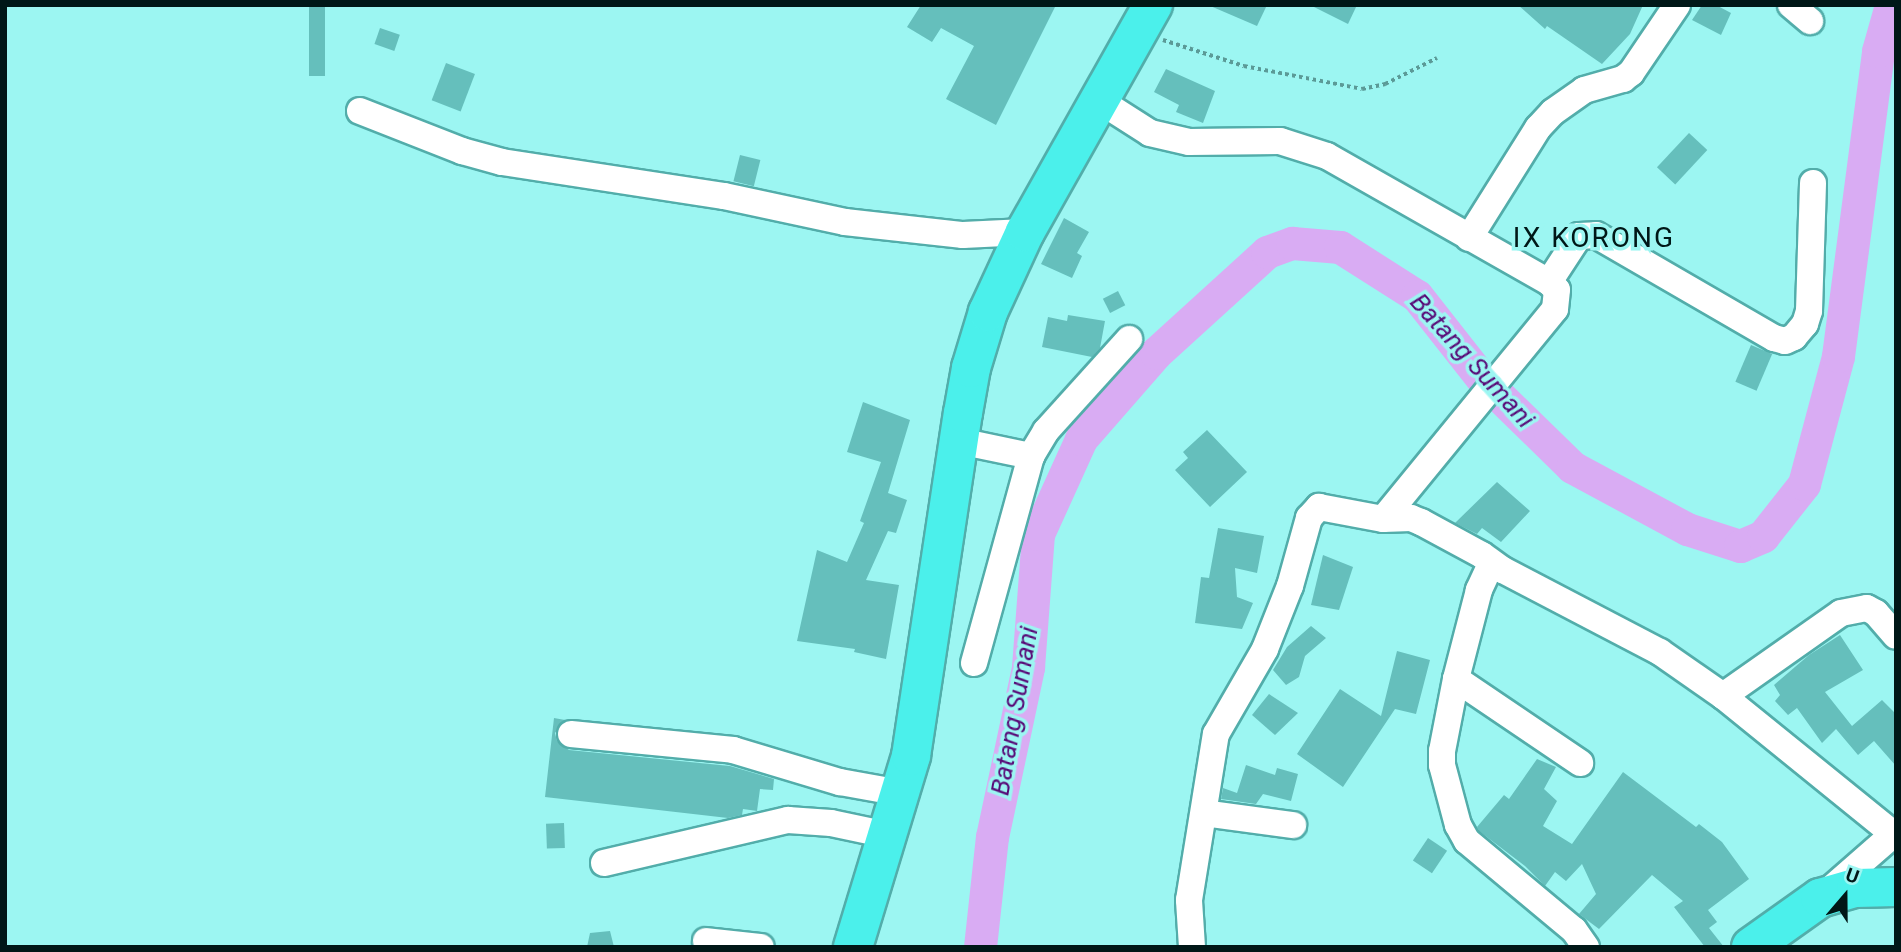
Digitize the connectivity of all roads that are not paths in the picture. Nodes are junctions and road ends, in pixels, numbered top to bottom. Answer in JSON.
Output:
{"nodes":[{"id":1,"x":1677,"y":5,"type":"edge"},
{"id":2,"x":1146,"y":18,"type":"edge"},
{"id":3,"x":1100,"y":101,"type":"junction"},
{"id":4,"x":359,"y":111,"type":"dead end"},
{"id":5,"x":1813,"y":183,"type":"dead end"},
{"id":6,"x":1025,"y":232,"type":"junction"},
{"id":7,"x":1469,"y":238,"type":"junction"},
{"id":8,"x":1549,"y":282,"type":"junction"},
{"id":9,"x":1129,"y":339,"type":"dead end"},
{"id":10,"x":959,"y":441,"type":"junction"},
{"id":11,"x":1031,"y":456,"type":"junction"},
{"id":12,"x":1383,"y":519,"type":"junction"},
{"id":13,"x":1491,"y":564,"type":"junction"},
{"id":14,"x":1893,"y":622,"type":"edge"},
{"id":15,"x":974,"y":663,"type":"dead end"},
{"id":16,"x":1456,"y":679,"type":"junction"},
{"id":17,"x":1723,"y":696,"type":"junction"},
{"id":18,"x":571,"y":734,"type":"dead end"},
{"id":19,"x":1580,"y":763,"type":"dead end"},
{"id":20,"x":840,"y":782,"type":"junction"},
{"id":21,"x":901,"y":793,"type":"junction"},
{"id":22,"x":1204,"y":813,"type":"junction"},
{"id":23,"x":831,"y":822,"type":"junction"},
{"id":24,"x":1293,"y":825,"type":"dead end"},
{"id":25,"x":1895,"y":834,"type":"edge"},
{"id":26,"x":888,"y":835,"type":"junction"},
{"id":27,"x":604,"y":863,"type":"dead end"},
{"id":28,"x":1896,"y":887,"type":"edge"},
{"id":29,"x":1820,"y":898,"type":"junction"},
{"id":30,"x":706,"y":941,"type":"dead end"},
{"id":31,"x":761,"y":947,"type":"edge"},
{"id":32,"x":853,"y":947,"type":"edge"},
{"id":33,"x":1192,"y":947,"type":"edge"},
{"id":34,"x":1586,"y":947,"type":"edge"},
{"id":35,"x":1751,"y":947,"type":"edge"}],
"edges":[{"from":1,"to":7,"type":"street"},
{"from":2,"to":3,"type":"highway"},
{"from":3,"to":6,"type":"highway"},
{"from":3,"to":7,"type":"street"},
{"from":4,"to":6,"type":"street"},
{"from":5,"to":8,"type":"street"},
{"from":6,"to":10,"type":"highway"},
{"from":7,"to":8,"type":"street"},
{"from":8,"to":12,"type":"street"},
{"from":9,"to":11,"type":"street"},
{"from":10,"to":11,"type":"street"},
{"from":10,"to":21,"type":"highway"},
{"from":11,"to":15,"type":"street"},
{"from":12,"to":13,"type":"street"},
{"from":12,"to":22,"type":"street"},
{"from":13,"to":16,"type":"street"},
{"from":13,"to":17,"type":"street"},
{"from":14,"to":17,"type":"street"},
{"from":16,"to":19,"type":"street"},
{"from":16,"to":34,"type":"street"},
{"from":17,"to":25,"type":"street"},
{"from":18,"to":20,"type":"street"},
{"from":20,"to":21,"type":"street"},
{"from":20,"to":23,"type":"street"},
{"from":21,"to":26,"type":"highway"},
{"from":22,"to":24,"type":"street"},
{"from":22,"to":33,"type":"street"},
{"from":23,"to":26,"type":"street"},
{"from":23,"to":27,"type":"street"},
{"from":25,"to":29,"type":"street"},
{"from":26,"to":32,"type":"highway"},
{"from":28,"to":29,"type":"highway"},
{"from":29,"to":35,"type":"highway"},
{"from":30,"to":31,"type":"street"}]}
